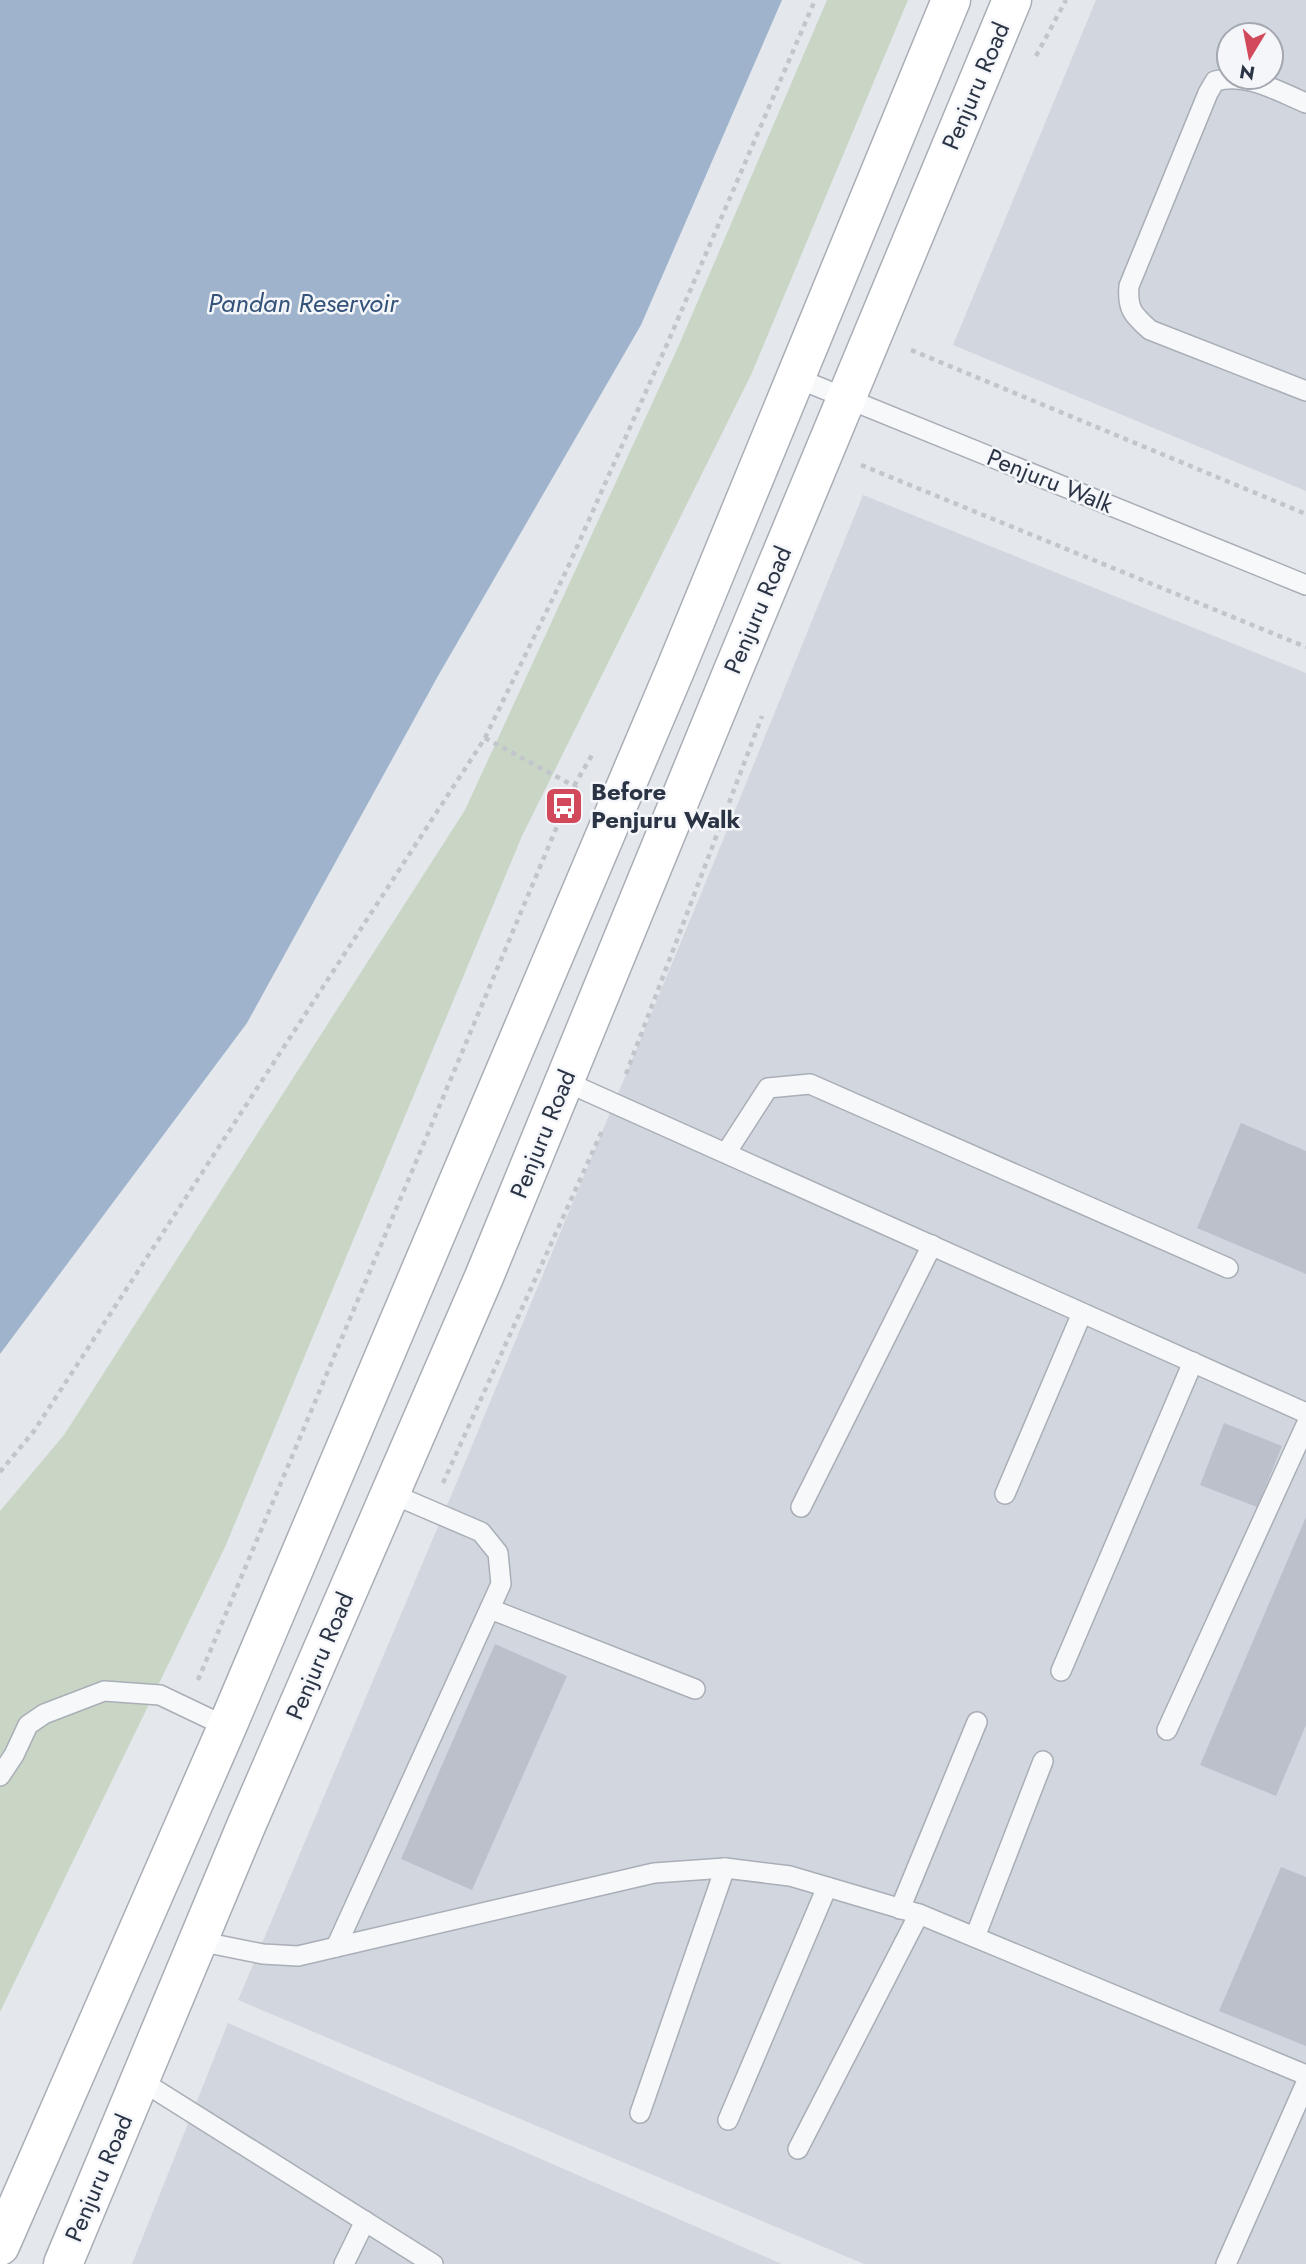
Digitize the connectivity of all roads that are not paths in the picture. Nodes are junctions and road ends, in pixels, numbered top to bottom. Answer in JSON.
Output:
{"nodes":[{"id":1,"x":951,"y":0,"type":"edge"},
{"id":2,"x":1012,"y":0,"type":"edge"},
{"id":3,"x":1306,"y":103,"type":"edge"},
{"id":4,"x":794,"y":377,"type":"junction"},
{"id":5,"x":1306,"y":391,"type":"edge"},
{"id":6,"x":846,"y":397,"type":"junction"},
{"id":7,"x":1306,"y":585,"type":"edge"},
{"id":8,"x":564,"y":1081,"type":"junction"},
{"id":9,"x":726,"y":1153,"type":"junction"},
{"id":10,"x":932,"y":1245,"type":"junction"},
{"id":11,"x":1228,"y":1268,"type":"dead end"},
{"id":12,"x":1082,"y":1313,"type":"junction"},
{"id":13,"x":1193,"y":1362,"type":"junction"},
{"id":14,"x":1306,"y":1413,"type":"edge"},
{"id":15,"x":1306,"y":1425,"type":"edge"},
{"id":16,"x":390,"y":1493,"type":"junction"},
{"id":17,"x":1005,"y":1494,"type":"dead end"},
{"id":18,"x":802,"y":1507,"type":"dead end"},
{"id":19,"x":490,"y":1609,"type":"junction"},
{"id":20,"x":1061,"y":1671,"type":"dead end"},
{"id":21,"x":695,"y":1689,"type":"dead end"},
{"id":22,"x":977,"y":1722,"type":"dead end"},
{"id":23,"x":227,"y":1727,"type":"junction"},
{"id":24,"x":1167,"y":1730,"type":"dead end"},
{"id":25,"x":1043,"y":1761,"type":"dead end"},
{"id":26,"x":0,"y":1776,"type":"edge"},
{"id":27,"x":725,"y":1868,"type":"junction"},
{"id":28,"x":827,"y":1887,"type":"junction"},
{"id":29,"x":900,"y":1909,"type":"junction"},
{"id":30,"x":919,"y":1914,"type":"junction"},
{"id":31,"x":975,"y":1937,"type":"junction"},
{"id":32,"x":198,"y":1941,"type":"junction"},
{"id":33,"x":336,"y":1947,"type":"junction"},
{"id":34,"x":1306,"y":2075,"type":"edge"},
{"id":35,"x":140,"y":2080,"type":"junction"},
{"id":36,"x":1306,"y":2083,"type":"edge"},
{"id":37,"x":640,"y":2113,"type":"dead end"},
{"id":38,"x":727,"y":2120,"type":"dead end"},
{"id":39,"x":798,"y":2149,"type":"dead end"},
{"id":40,"x":365,"y":2221,"type":"junction"},
{"id":41,"x":0,"y":2246,"type":"edge"},
{"id":42,"x":63,"y":2264,"type":"edge"},
{"id":43,"x":344,"y":2264,"type":"edge"},
{"id":44,"x":433,"y":2264,"type":"edge"},
{"id":45,"x":1226,"y":2264,"type":"edge"}],
"edges":[{"from":1,"to":4,"type":"main road"},
{"from":2,"to":6,"type":"main road","name":"Penjuru Road"},
{"from":3,"to":5,"type":"lane"},
{"from":4,"to":6,"type":"lane","name":"Penjuru Walk"},
{"from":4,"to":23,"type":"main road"},
{"from":6,"to":7,"type":"lane","name":"Penjuru Walk"},
{"from":6,"to":8,"type":"main road","name":"Penjuru Road"},
{"from":8,"to":9,"type":"lane"},
{"from":8,"to":16,"type":"main road","name":"Penjuru Road"},
{"from":9,"to":10,"type":"lane"},
{"from":9,"to":11,"type":"lane"},
{"from":10,"to":12,"type":"lane"},
{"from":10,"to":18,"type":"lane"},
{"from":12,"to":13,"type":"lane"},
{"from":12,"to":17,"type":"lane"},
{"from":13,"to":14,"type":"lane"},
{"from":13,"to":20,"type":"lane"},
{"from":15,"to":24,"type":"lane"},
{"from":16,"to":19,"type":"lane"},
{"from":16,"to":32,"type":"main road","name":"Penjuru Road"},
{"from":19,"to":21,"type":"lane"},
{"from":19,"to":33,"type":"lane"},
{"from":22,"to":29,"type":"lane"},
{"from":23,"to":26,"type":"lane"},
{"from":23,"to":41,"type":"main road"},
{"from":25,"to":31,"type":"lane"},
{"from":27,"to":28,"type":"lane"},
{"from":27,"to":33,"type":"lane"},
{"from":27,"to":37,"type":"lane"},
{"from":28,"to":29,"type":"lane"},
{"from":28,"to":38,"type":"lane"},
{"from":29,"to":30,"type":"lane"},
{"from":30,"to":31,"type":"lane"},
{"from":30,"to":39,"type":"lane"},
{"from":31,"to":34,"type":"lane"},
{"from":32,"to":33,"type":"lane"},
{"from":32,"to":35,"type":"main road","name":"Penjuru Road"},
{"from":35,"to":40,"type":"lane"},
{"from":35,"to":42,"type":"main road","name":"Penjuru Road"},
{"from":36,"to":45,"type":"lane"},
{"from":40,"to":43,"type":"lane"},
{"from":40,"to":44,"type":"lane"}]}
